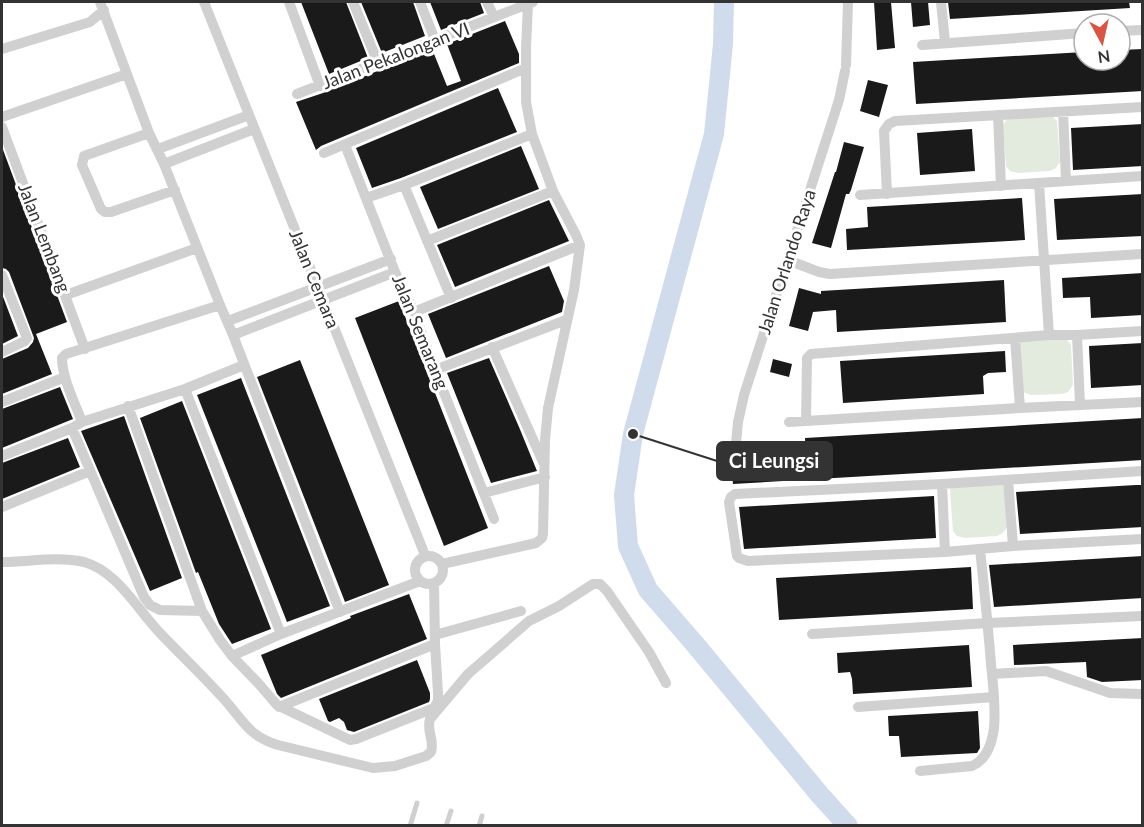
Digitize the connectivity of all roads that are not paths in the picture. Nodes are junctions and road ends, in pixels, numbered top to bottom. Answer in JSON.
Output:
{"nodes":[{"id":1,"x":204,"y":2,"type":"edge"},
{"id":2,"x":289,"y":2,"type":"edge"},
{"id":3,"x":353,"y":2,"type":"edge"},
{"id":4,"x":420,"y":2,"type":"edge"},
{"id":5,"x":487,"y":2,"type":"edge"},
{"id":6,"x":848,"y":2,"type":"edge"},
{"id":7,"x":942,"y":2,"type":"edge"},
{"id":8,"x":531,"y":3,"type":"edge"},
{"id":9,"x":102,"y":6,"type":"edge"},
{"id":10,"x":494,"y":17,"type":"junction"},
{"id":11,"x":1072,"y":34,"type":"edge"},
{"id":12,"x":435,"y":40,"type":"junction"},
{"id":13,"x":945,"y":42,"type":"junction"},
{"id":14,"x":922,"y":45,"type":"dead end"},
{"id":15,"x":2,"y":49,"type":"edge"},
{"id":16,"x":378,"y":63,"type":"junction"},
{"id":17,"x":526,"y":68,"type":"junction"},
{"id":18,"x":127,"y":74,"type":"junction"},
{"id":19,"x":320,"y":86,"type":"junction"},
{"id":20,"x":297,"y":94,"type":"dead end"},
{"id":21,"x":1143,"y":107,"type":"edge"},
{"id":22,"x":1063,"y":112,"type":"junction"},
{"id":23,"x":249,"y":115,"type":"junction"},
{"id":24,"x":998,"y":115,"type":"junction"},
{"id":25,"x":2,"y":117,"type":"edge"},
{"id":26,"x":2,"y":127,"type":"edge"},
{"id":27,"x":254,"y":129,"type":"junction"},
{"id":28,"x":149,"y":133,"type":"junction"},
{"id":29,"x":532,"y":134,"type":"junction"},
{"id":30,"x":345,"y":145,"type":"junction"},
{"id":31,"x":158,"y":149,"type":"junction"},
{"id":32,"x":324,"y":153,"type":"dead end"},
{"id":33,"x":164,"y":164,"type":"junction"},
{"id":34,"x":1143,"y":176,"type":"edge"},
{"id":35,"x":1066,"y":181,"type":"junction"},
{"id":36,"x":1039,"y":183,"type":"junction"},
{"id":37,"x":404,"y":185,"type":"junction"},
{"id":38,"x":1001,"y":186,"type":"junction"},
{"id":39,"x":175,"y":190,"type":"junction"},
{"id":40,"x":553,"y":191,"type":"junction"},
{"id":41,"x":887,"y":194,"type":"junction"},
{"id":42,"x":860,"y":195,"type":"dead end"},
{"id":43,"x":366,"y":198,"type":"junction"},
{"id":44,"x":427,"y":242,"type":"junction"},
{"id":45,"x":580,"y":245,"type":"junction"},
{"id":46,"x":197,"y":248,"type":"junction"},
{"id":47,"x":1143,"y":254,"type":"edge"},
{"id":48,"x":1043,"y":259,"type":"junction"},
{"id":49,"x":391,"y":260,"type":"junction"},
{"id":50,"x":788,"y":260,"type":"junction"},
{"id":51,"x":396,"y":272,"type":"junction"},
{"id":52,"x":2,"y":275,"type":"edge"},
{"id":53,"x":318,"y":288,"type":"junction"},
{"id":54,"x":66,"y":295,"type":"junction"},
{"id":55,"x":451,"y":298,"type":"junction"},
{"id":56,"x":322,"y":300,"type":"junction"},
{"id":57,"x":220,"y":305,"type":"junction"},
{"id":58,"x":414,"y":312,"type":"junction"},
{"id":59,"x":566,"y":320,"type":"junction"},
{"id":60,"x":228,"y":321,"type":"junction"},
{"id":61,"x":1143,"y":331,"type":"edge"},
{"id":62,"x":233,"y":335,"type":"junction"},
{"id":63,"x":1049,"y":335,"type":"junction"},
{"id":64,"x":1077,"y":335,"type":"junction"},
{"id":65,"x":1014,"y":338,"type":"junction"},
{"id":66,"x":492,"y":347,"type":"junction"},
{"id":67,"x":85,"y":349,"type":"junction"},
{"id":68,"x":2,"y":352,"type":"edge"},
{"id":69,"x":244,"y":364,"type":"junction"},
{"id":70,"x":435,"y":370,"type":"junction"},
{"id":71,"x":65,"y":376,"type":"junction"},
{"id":72,"x":185,"y":390,"type":"junction"},
{"id":73,"x":2,"y":402,"type":"edge"},
{"id":74,"x":1143,"y":402,"type":"edge"},
{"id":75,"x":1080,"y":405,"type":"junction"},
{"id":76,"x":128,"y":406,"type":"junction"},
{"id":77,"x":1020,"y":408,"type":"junction"},
{"id":78,"x":806,"y":421,"type":"junction"},
{"id":79,"x":789,"y":422,"type":"dead end"},
{"id":80,"x":77,"y":425,"type":"junction"},
{"id":81,"x":735,"y":454,"type":"dead end"},
{"id":82,"x":2,"y":456,"type":"edge"},
{"id":83,"x":545,"y":466,"type":"junction"},
{"id":84,"x":90,"y":471,"type":"junction"},
{"id":85,"x":1143,"y":471,"type":"edge"},
{"id":86,"x":545,"y":477,"type":"junction"},
{"id":87,"x":1008,"y":480,"type":"junction"},
{"id":88,"x":942,"y":484,"type":"junction"},
{"id":89,"x":484,"y":493,"type":"junction"},
{"id":90,"x":2,"y":507,"type":"edge"},
{"id":91,"x":494,"y":519,"type":"dead end"},
{"id":92,"x":1143,"y":539,"type":"edge"},
{"id":93,"x":1013,"y":546,"type":"junction"},
{"id":94,"x":980,"y":549,"type":"junction"},
{"id":95,"x":945,"y":552,"type":"junction"},
{"id":96,"x":426,"y":555,"type":"junction"},
{"id":97,"x":2,"y":562,"type":"edge"},
{"id":98,"x":442,"y":564,"type":"junction"},
{"id":99,"x":420,"y":581,"type":"junction"},
{"id":100,"x":434,"y":583,"type":"junction"},
{"id":101,"x":202,"y":611,"type":"junction"},
{"id":102,"x":521,"y":611,"type":"dead end"},
{"id":103,"x":340,"y":612,"type":"junction"},
{"id":104,"x":1143,"y":616,"type":"edge"},
{"id":105,"x":988,"y":623,"type":"junction"},
{"id":106,"x":281,"y":634,"type":"junction"},
{"id":107,"x":812,"y":634,"type":"dead end"},
{"id":108,"x":435,"y":640,"type":"junction"},
{"id":109,"x":232,"y":656,"type":"junction"},
{"id":110,"x":992,"y":674,"type":"junction"},
{"id":111,"x":666,"y":683,"type":"dead end"},
{"id":112,"x":1143,"y":694,"type":"edge"},
{"id":113,"x":994,"y":697,"type":"junction"},
{"id":114,"x":279,"y":707,"type":"junction"},
{"id":115,"x":858,"y":707,"type":"dead end"},
{"id":116,"x":920,"y":771,"type":"dead end"},
{"id":117,"x":417,"y":803,"type":"dead end"},
{"id":118,"x":451,"y":811,"type":"dead end"},
{"id":119,"x":482,"y":816,"type":"dead end"},
{"id":120,"x":410,"y":825,"type":"edge"},
{"id":121,"x":446,"y":825,"type":"edge"},
{"id":122,"x":479,"y":825,"type":"edge"}],
"edges":[{"from":1,"to":23,"type":"street","name":"Jalan Cemara"},
{"from":2,"to":19,"type":"street"},
{"from":3,"to":16,"type":"street"},
{"from":4,"to":12,"type":"street"},
{"from":5,"to":10,"type":"street"},
{"from":6,"to":50,"type":"street","name":"Jalan Orlando Raya"},
{"from":7,"to":13,"type":"street"},
{"from":8,"to":10,"type":"street","name":"Jalan Pekalongan VI"},
{"from":8,"to":17,"type":"street"},
{"from":9,"to":15,"type":"street"},
{"from":9,"to":18,"type":"street"},
{"from":10,"to":12,"type":"street","name":"Jalan Pekalongan VI"},
{"from":11,"to":13,"type":"street"},
{"from":12,"to":16,"type":"street","name":"Jalan Pekalongan VI"},
{"from":13,"to":14,"type":"street"},
{"from":16,"to":19,"type":"street","name":"Jalan Pekalongan VI"},
{"from":17,"to":29,"type":"street"},
{"from":17,"to":30,"type":"street"},
{"from":18,"to":25,"type":"street"},
{"from":18,"to":28,"type":"street"},
{"from":19,"to":20,"type":"street","name":"Jalan Pekalongan VI"},
{"from":21,"to":22,"type":"street"},
{"from":22,"to":24,"type":"street"},
{"from":22,"to":35,"type":"street"},
{"from":23,"to":27,"type":"street","name":"Jalan Cemara"},
{"from":23,"to":31,"type":"street"},
{"from":24,"to":38,"type":"street"},
{"from":24,"to":41,"type":"street"},
{"from":26,"to":54,"type":"street","name":"Jalan Lembang"},
{"from":27,"to":33,"type":"street"},
{"from":27,"to":53,"type":"street","name":"Jalan Cemara"},
{"from":28,"to":31,"type":"street"},
{"from":28,"to":39,"type":"street"},
{"from":29,"to":37,"type":"street"},
{"from":29,"to":40,"type":"street"},
{"from":30,"to":32,"type":"street"},
{"from":30,"to":43,"type":"street","name":"Jalan Semarang"},
{"from":31,"to":33,"type":"street"},
{"from":33,"to":39,"type":"street"},
{"from":34,"to":35,"type":"street"},
{"from":35,"to":36,"type":"street"},
{"from":36,"to":38,"type":"street"},
{"from":36,"to":48,"type":"street"},
{"from":37,"to":43,"type":"street"},
{"from":37,"to":44,"type":"street"},
{"from":38,"to":41,"type":"street"},
{"from":39,"to":46,"type":"street"},
{"from":40,"to":44,"type":"street"},
{"from":40,"to":45,"type":"street"},
{"from":41,"to":42,"type":"street"},
{"from":43,"to":49,"type":"street","name":"Jalan Semarang"},
{"from":44,"to":55,"type":"street"},
{"from":45,"to":55,"type":"street"},
{"from":45,"to":59,"type":"street"},
{"from":46,"to":54,"type":"street"},
{"from":46,"to":57,"type":"street"},
{"from":47,"to":48,"type":"street"},
{"from":48,"to":50,"type":"street"},
{"from":48,"to":63,"type":"street"},
{"from":49,"to":51,"type":"street","name":"Jalan Semarang"},
{"from":49,"to":53,"type":"street"},
{"from":50,"to":81,"type":"street","name":"Jalan Orlando Raya"},
{"from":51,"to":56,"type":"street"},
{"from":51,"to":58,"type":"street","name":"Jalan Semarang"},
{"from":52,"to":68,"type":"street"},
{"from":53,"to":56,"type":"street","name":"Jalan Cemara"},
{"from":53,"to":60,"type":"street"},
{"from":54,"to":67,"type":"street","name":"Jalan Lembang"},
{"from":55,"to":58,"type":"street"},
{"from":56,"to":62,"type":"street"},
{"from":56,"to":96,"type":"street","name":"Jalan Cemara"},
{"from":57,"to":60,"type":"street"},
{"from":57,"to":67,"type":"street"},
{"from":58,"to":70,"type":"street","name":"Jalan Semarang"},
{"from":59,"to":66,"type":"street"},
{"from":59,"to":83,"type":"street"},
{"from":60,"to":62,"type":"street"},
{"from":61,"to":64,"type":"street"},
{"from":62,"to":69,"type":"street"},
{"from":63,"to":64,"type":"street"},
{"from":63,"to":65,"type":"street"},
{"from":64,"to":75,"type":"street"},
{"from":65,"to":77,"type":"street"},
{"from":65,"to":78,"type":"street"},
{"from":66,"to":70,"type":"street"},
{"from":66,"to":83,"type":"street"},
{"from":67,"to":71,"type":"street"},
{"from":69,"to":72,"type":"street"},
{"from":69,"to":103,"type":"street"},
{"from":70,"to":89,"type":"street","name":"Jalan Semarang"},
{"from":71,"to":73,"type":"street"},
{"from":71,"to":80,"type":"street"},
{"from":72,"to":76,"type":"street"},
{"from":72,"to":106,"type":"street"},
{"from":74,"to":75,"type":"street"},
{"from":75,"to":77,"type":"street"},
{"from":76,"to":80,"type":"street"},
{"from":76,"to":101,"type":"street"},
{"from":77,"to":78,"type":"street"},
{"from":78,"to":79,"type":"street"},
{"from":80,"to":82,"type":"street"},
{"from":80,"to":84,"type":"street"},
{"from":83,"to":86,"type":"street"},
{"from":84,"to":90,"type":"street"},
{"from":84,"to":101,"type":"street"},
{"from":85,"to":87,"type":"street"},
{"from":86,"to":89,"type":"street"},
{"from":86,"to":98,"type":"street"},
{"from":87,"to":88,"type":"street"},
{"from":87,"to":93,"type":"street"},
{"from":88,"to":95,"type":"street"},
{"from":88,"to":95,"type":"street"},
{"from":89,"to":91,"type":"street","name":"Jalan Semarang"},
{"from":92,"to":93,"type":"street"},
{"from":93,"to":94,"type":"street"},
{"from":94,"to":95,"type":"street"},
{"from":94,"to":105,"type":"street"},
{"from":96,"to":98,"type":"street"},
{"from":96,"to":99,"type":"street"},
{"from":97,"to":111,"type":"street"},
{"from":98,"to":100,"type":"street"},
{"from":99,"to":100,"type":"street"},
{"from":99,"to":103,"type":"street"},
{"from":100,"to":108,"type":"street"},
{"from":101,"to":109,"type":"street"},
{"from":102,"to":108,"type":"street"},
{"from":103,"to":106,"type":"street"},
{"from":104,"to":105,"type":"street"},
{"from":105,"to":107,"type":"street"},
{"from":105,"to":110,"type":"street"},
{"from":106,"to":109,"type":"street"},
{"from":108,"to":114,"type":"street"},
{"from":108,"to":114,"type":"street"},
{"from":109,"to":114,"type":"street"},
{"from":110,"to":112,"type":"street"},
{"from":110,"to":113,"type":"street"},
{"from":113,"to":115,"type":"street"},
{"from":113,"to":116,"type":"street"},
{"from":117,"to":120,"type":"lane"},
{"from":118,"to":121,"type":"lane"},
{"from":119,"to":122,"type":"lane"}]}
